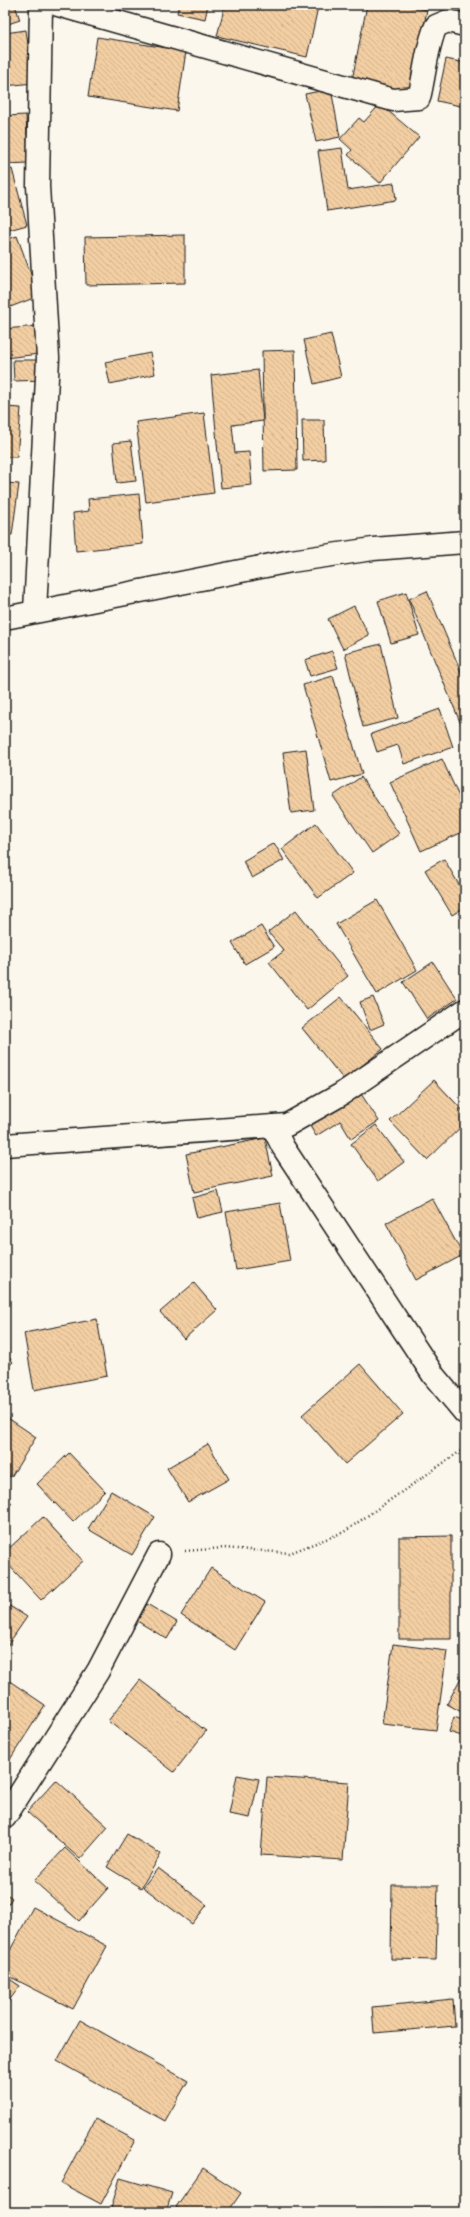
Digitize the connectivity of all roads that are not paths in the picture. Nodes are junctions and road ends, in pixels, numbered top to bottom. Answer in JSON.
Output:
{"nodes":[{"id":1,"x":41,"y":5,"type":"edge"},
{"id":2,"x":58,"y":5,"type":"edge"},
{"id":3,"x":465,"y":25,"type":"edge"},
{"id":4,"x":465,"y":542,"type":"edge"},
{"id":5,"x":35,"y":611,"type":"junction"},
{"id":6,"x":5,"y":618,"type":"edge"},
{"id":7,"x":465,"y":1010,"type":"edge"},
{"id":8,"x":273,"y":1127,"type":"junction"},
{"id":9,"x":5,"y":1145,"type":"edge"},
{"id":10,"x":465,"y":1413,"type":"edge"},
{"id":11,"x":159,"y":1554,"type":"road end"},
{"id":12,"x":5,"y":1817,"type":"edge"}],
"edges":[{"from":1,"to":5,"type":"street"},
{"from":2,"to":3,"type":"street"},
{"from":4,"to":5,"type":"street"},
{"from":5,"to":6,"type":"street"},
{"from":7,"to":8,"type":"street"},
{"from":8,"to":9,"type":"street"},
{"from":8,"to":10,"type":"street"},
{"from":11,"to":12,"type":"street"}]}
